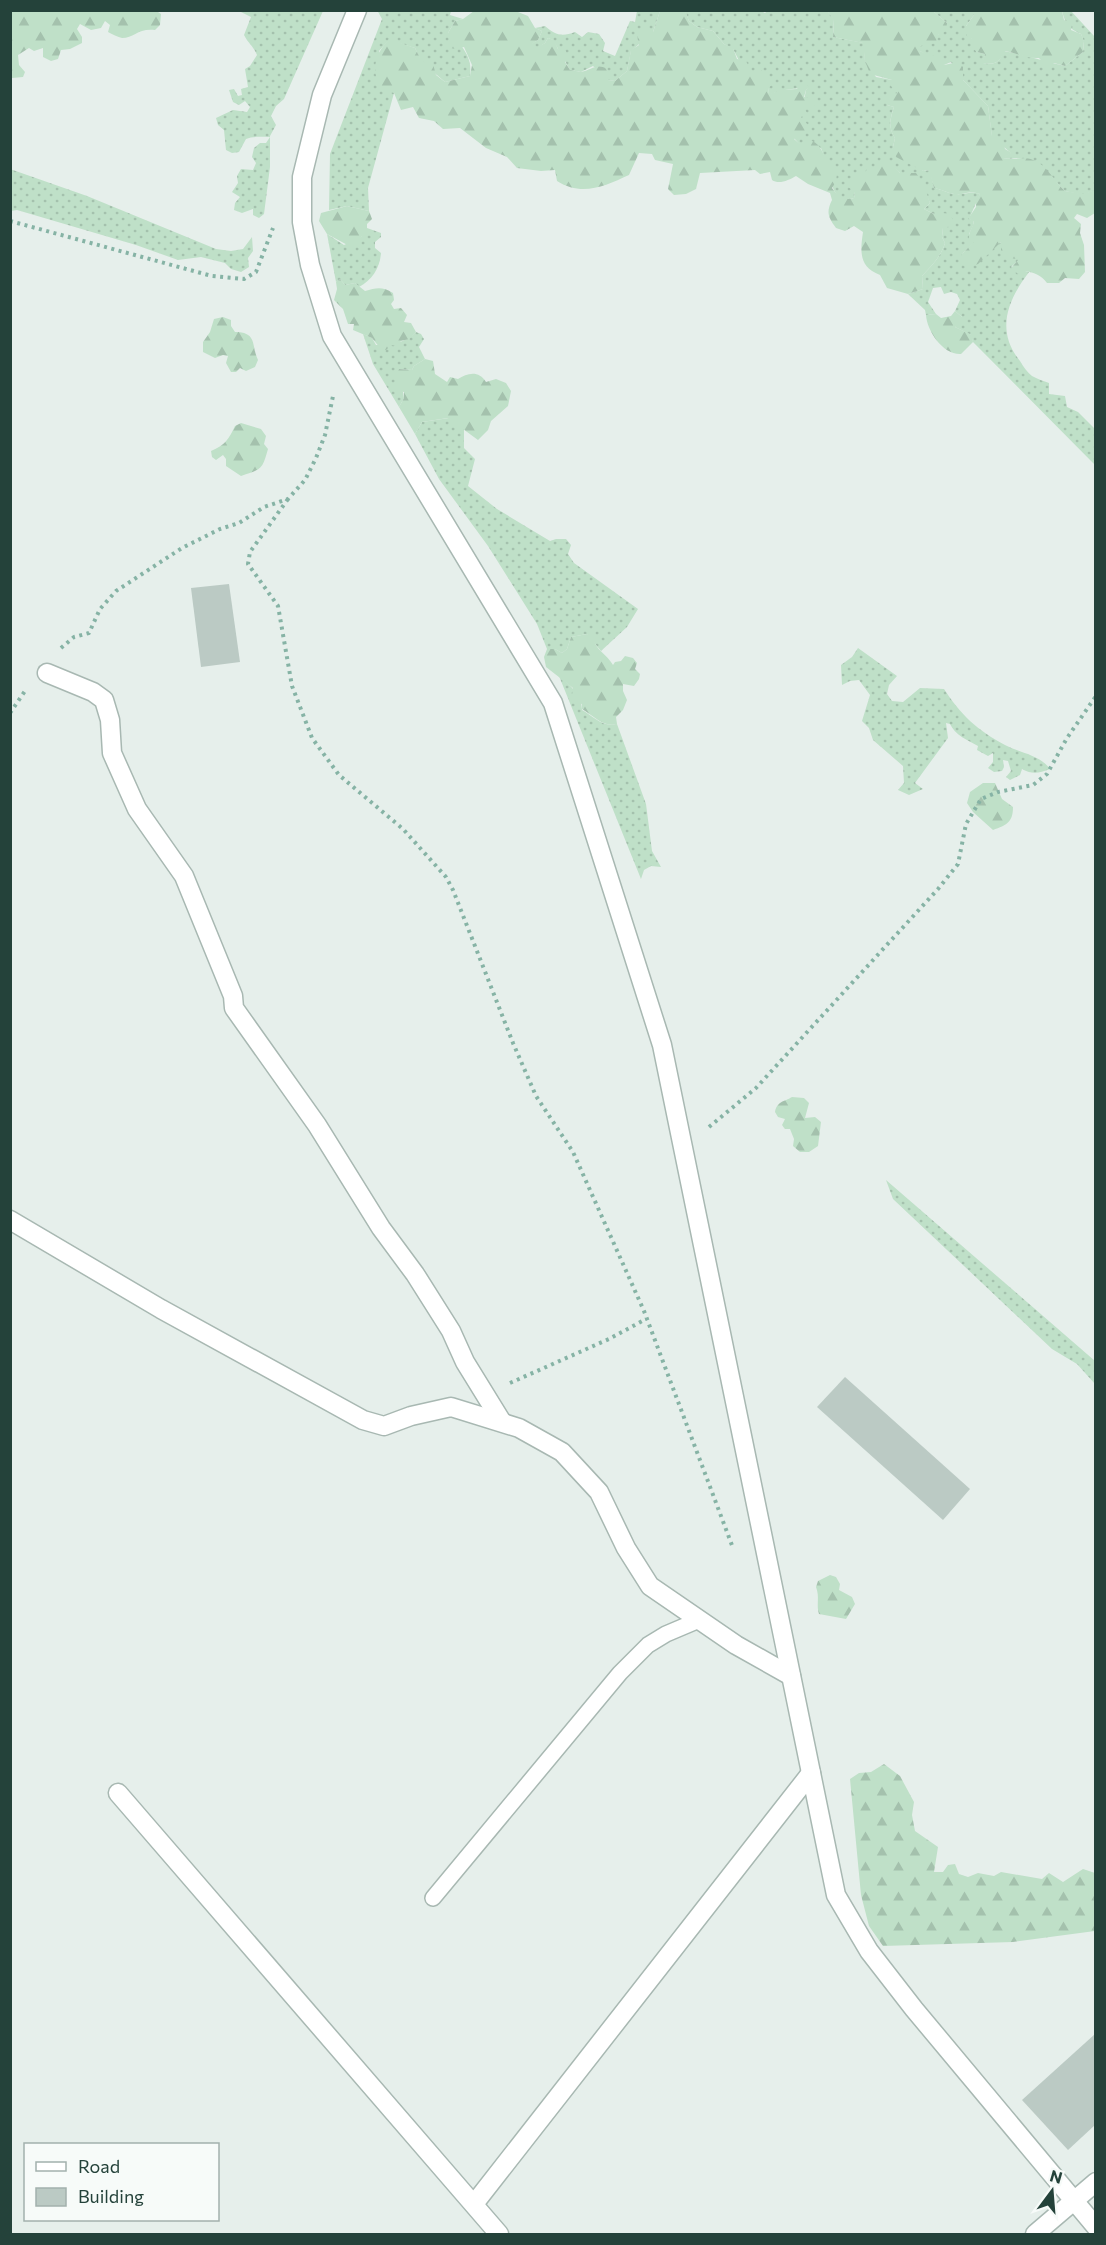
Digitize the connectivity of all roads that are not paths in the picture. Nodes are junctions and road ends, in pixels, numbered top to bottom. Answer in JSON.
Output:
{"nodes":[{"id":1,"x":357,"y":10,"type":"edge"},
{"id":2,"x":46,"y":673,"type":"road end"},
{"id":3,"x":10,"y":1220,"type":"edge"},
{"id":4,"x":502,"y":1422,"type":"junction"},
{"id":5,"x":699,"y":1620,"type":"junction"},
{"id":6,"x":791,"y":1676,"type":"junction"},
{"id":7,"x":811,"y":1773,"type":"junction"},
{"id":8,"x":118,"y":1793,"type":"dead end"},
{"id":9,"x":434,"y":1898,"type":"dead end"},
{"id":10,"x":1095,"y":2182,"type":"edge"},
{"id":11,"x":1073,"y":2201,"type":"junction"},
{"id":12,"x":474,"y":2204,"type":"junction"},
{"id":13,"x":1095,"y":2227,"type":"edge"},
{"id":14,"x":499,"y":2235,"type":"edge"},
{"id":15,"x":1035,"y":2235,"type":"edge"}],
"edges":[{"from":1,"to":6,"type":"street"},
{"from":2,"to":4,"type":"street"},
{"from":3,"to":4,"type":"street"},
{"from":4,"to":5,"type":"street"},
{"from":5,"to":6,"type":"street"},
{"from":5,"to":9,"type":"lane"},
{"from":6,"to":7,"type":"street"},
{"from":7,"to":11,"type":"street"},
{"from":7,"to":12,"type":"street"},
{"from":8,"to":12,"type":"street"},
{"from":10,"to":11,"type":"street"},
{"from":11,"to":13,"type":"street"},
{"from":11,"to":15,"type":"street"},
{"from":12,"to":14,"type":"street"}]}
